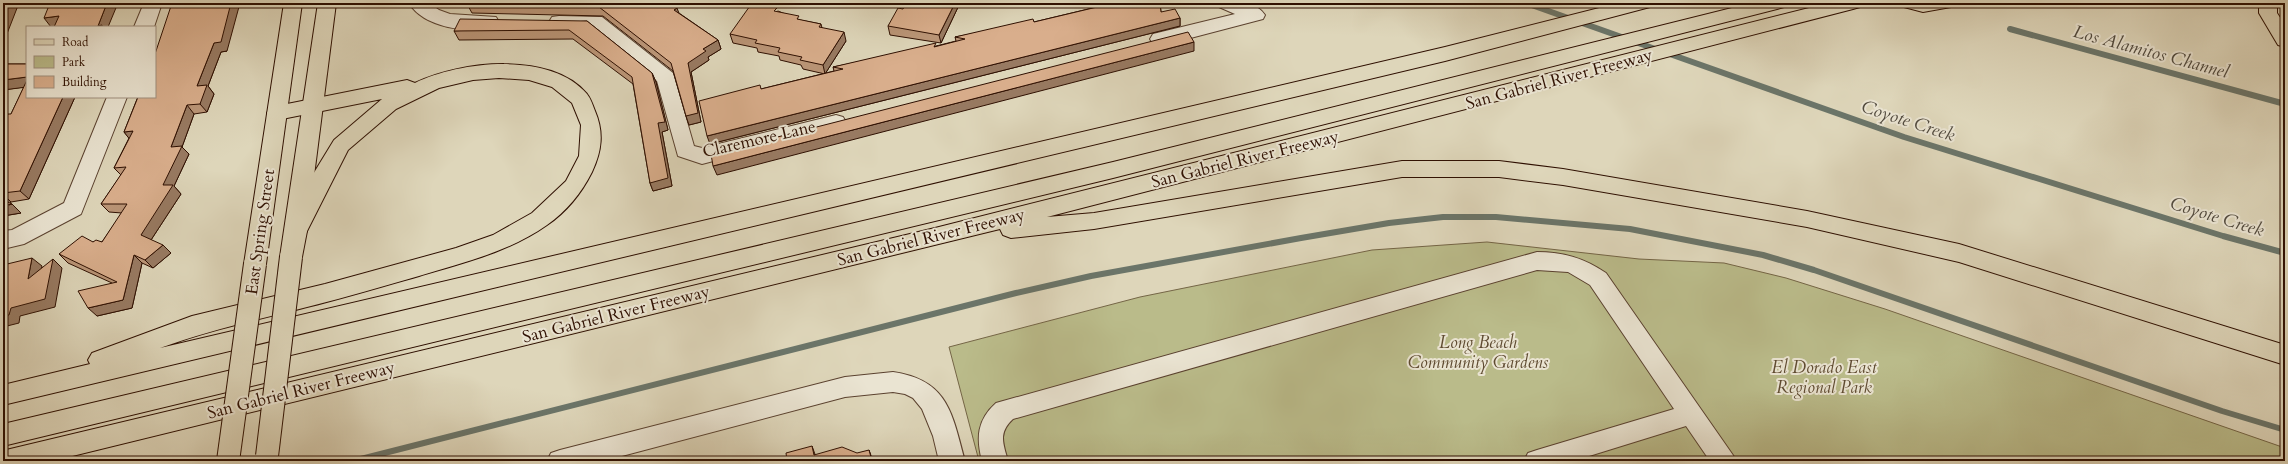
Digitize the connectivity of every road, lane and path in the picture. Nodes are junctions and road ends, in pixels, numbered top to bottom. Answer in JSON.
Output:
{"nodes":[{"id":1,"x":154,"y":3,"type":"edge"},
{"id":2,"x":293,"y":3,"type":"edge"},
{"id":3,"x":327,"y":3,"type":"edge"},
{"id":4,"x":418,"y":3,"type":"edge"},
{"id":5,"x":1226,"y":3,"type":"edge"},
{"id":6,"x":1643,"y":3,"type":"edge"},
{"id":7,"x":1777,"y":3,"type":"edge"},
{"id":8,"x":1853,"y":3,"type":"edge"},
{"id":9,"x":1912,"y":3,"type":"edge"},
{"id":10,"x":1944,"y":3,"type":"edge"},
{"id":11,"x":2268,"y":3,"type":"edge"},
{"id":12,"x":1732,"y":4,"type":"edge"},
{"id":13,"x":508,"y":22,"type":"edge"},
{"id":14,"x":539,"y":22,"type":"edge"},
{"id":15,"x":144,"y":26,"type":"edge"},
{"id":16,"x":2285,"y":40,"type":"edge"},
{"id":17,"x":1141,"y":44,"type":"edge"},
{"id":18,"x":1489,"y":72,"type":"junction"},
{"id":19,"x":434,"y":82,"type":"junction"},
{"id":20,"x":117,"y":98,"type":"edge"},
{"id":21,"x":313,"y":105,"type":"junction"},
{"id":22,"x":277,"y":113,"type":"junction"},
{"id":23,"x":856,"y":117,"type":"edge"},
{"id":24,"x":296,"y":232,"type":"junction"},
{"id":25,"x":935,"y":237,"type":"junction"},
{"id":26,"x":3,"y":240,"type":"edge"},
{"id":27,"x":2285,"y":355,"type":"edge"},
{"id":28,"x":7,"y":394,"type":"edge"},
{"id":29,"x":1691,"y":414,"type":"junction"},
{"id":30,"x":3,"y":421,"type":"edge"},
{"id":31,"x":3,"y":435,"type":"edge"},
{"id":32,"x":266,"y":459,"type":"edge"},
{"id":33,"x":6,"y":461,"type":"edge"},
{"id":34,"x":228,"y":461,"type":"edge"},
{"id":35,"x":560,"y":461,"type":"edge"},
{"id":36,"x":952,"y":461,"type":"edge"},
{"id":37,"x":995,"y":461,"type":"edge"},
{"id":38,"x":1537,"y":461,"type":"edge"},
{"id":39,"x":1724,"y":461,"type":"edge"}],
"edges":[{"from":1,"to":15,"type":"street"},
{"from":2,"to":22,"type":"main road","name":"East Spring Street"},
{"from":3,"to":21,"type":"main road","name":"East Spring Street"},
{"from":4,"to":13,"type":"street"},
{"from":5,"to":17,"type":"street"},
{"from":6,"to":28,"type":"main road"},
{"from":7,"to":18,"type":"main road"},
{"from":8,"to":25,"type":"main road","name":"San Gabriel River Freeway"},
{"from":9,"to":10,"type":"main road"},
{"from":11,"to":16,"type":"main road"},
{"from":12,"to":18,"type":"main road"},
{"from":14,"to":23,"type":"street","name":"Claremore Lane"},
{"from":18,"to":30,"type":"main road"},
{"from":18,"to":31,"type":"main road"},
{"from":19,"to":21,"type":"main road"},
{"from":19,"to":24,"type":"main road"},
{"from":19,"to":28,"type":"main road"},
{"from":20,"to":26,"type":"street"},
{"from":21,"to":22,"type":"main road"},
{"from":21,"to":24,"type":"main road","name":"East Spring Street"},
{"from":22,"to":34,"type":"main road","name":"East Spring Street","bridge":true},
{"from":24,"to":32,"type":"main road","name":"East Spring Street","bridge":true},
{"from":25,"to":27,"type":"main road"},
{"from":25,"to":33,"type":"main road","name":"San Gabriel River Freeway"},
{"from":29,"to":37,"type":"street"},
{"from":29,"to":38,"type":"street"},
{"from":29,"to":39,"type":"street"},
{"from":35,"to":36,"type":"street"}]}
